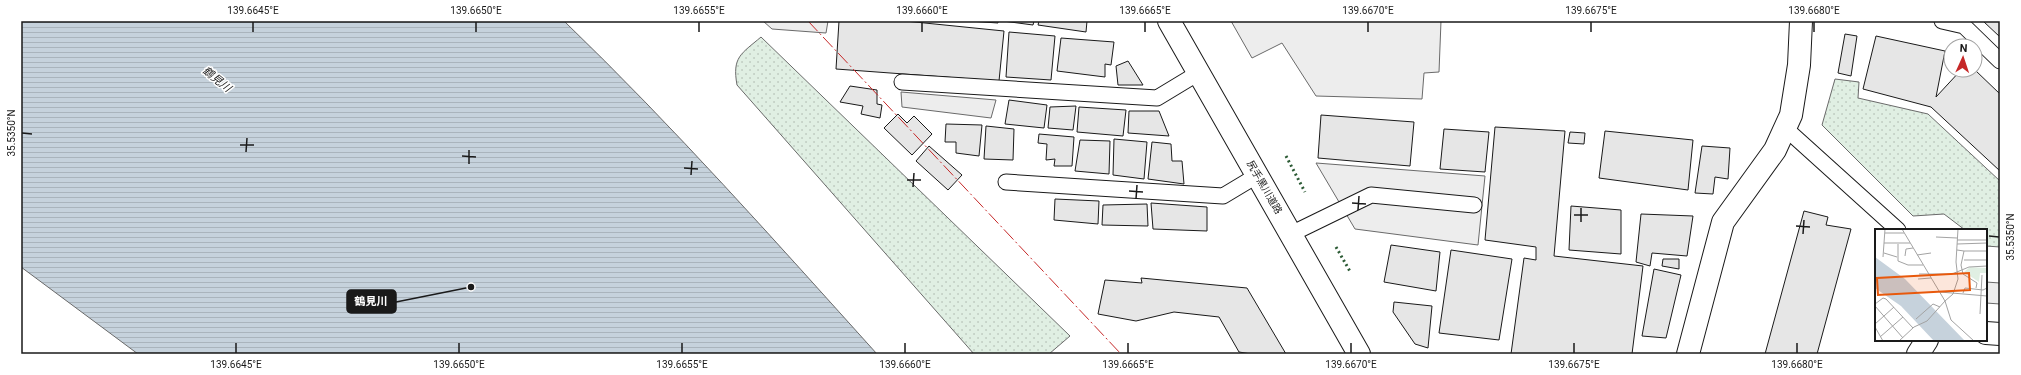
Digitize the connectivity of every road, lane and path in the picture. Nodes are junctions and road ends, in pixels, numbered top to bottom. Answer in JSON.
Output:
{"nodes":[{"id":1,"x":1169,"y":21,"type":"edge"},
{"id":2,"x":1801,"y":21,"type":"edge"},
{"id":3,"x":1942,"y":21,"type":"edge"},
{"id":4,"x":2000,"y":61,"type":"edge"},
{"id":5,"x":1200,"y":72,"type":"junction"},
{"id":6,"x":902,"y":82,"type":"dead end"},
{"id":7,"x":1785,"y":128,"type":"junction"},
{"id":8,"x":1258,"y":175,"type":"junction"},
{"id":9,"x":1006,"y":182,"type":"dead end"},
{"id":10,"x":1474,"y":205,"type":"dead end"},
{"id":11,"x":1897,"y":229,"type":"edge"},
{"id":12,"x":1291,"y":234,"type":"junction"},
{"id":13,"x":1987,"y":333,"type":"edge"},
{"id":14,"x":2000,"y":334,"type":"edge"},
{"id":15,"x":1926,"y":341,"type":"edge"},
{"id":16,"x":1359,"y":354,"type":"edge"},
{"id":17,"x":1688,"y":354,"type":"edge"},
{"id":18,"x":1918,"y":354,"type":"edge"}],
"edges":[{"from":1,"to":5,"type":"street","name":"尻手黒川道路"},
{"from":2,"to":7,"type":"street"},
{"from":3,"to":4,"type":"lane"},
{"from":5,"to":6,"type":"lane"},
{"from":5,"to":8,"type":"street","name":"尻手黒川道路"},
{"from":7,"to":11,"type":"lane"},
{"from":7,"to":17,"type":"street"},
{"from":8,"to":9,"type":"lane"},
{"from":8,"to":12,"type":"street","name":"尻手黒川道路"},
{"from":10,"to":12,"type":"lane"},
{"from":12,"to":16,"type":"street","name":"尻手黒川道路"},
{"from":13,"to":14,"type":"street"},
{"from":15,"to":18,"type":"street"}]}
